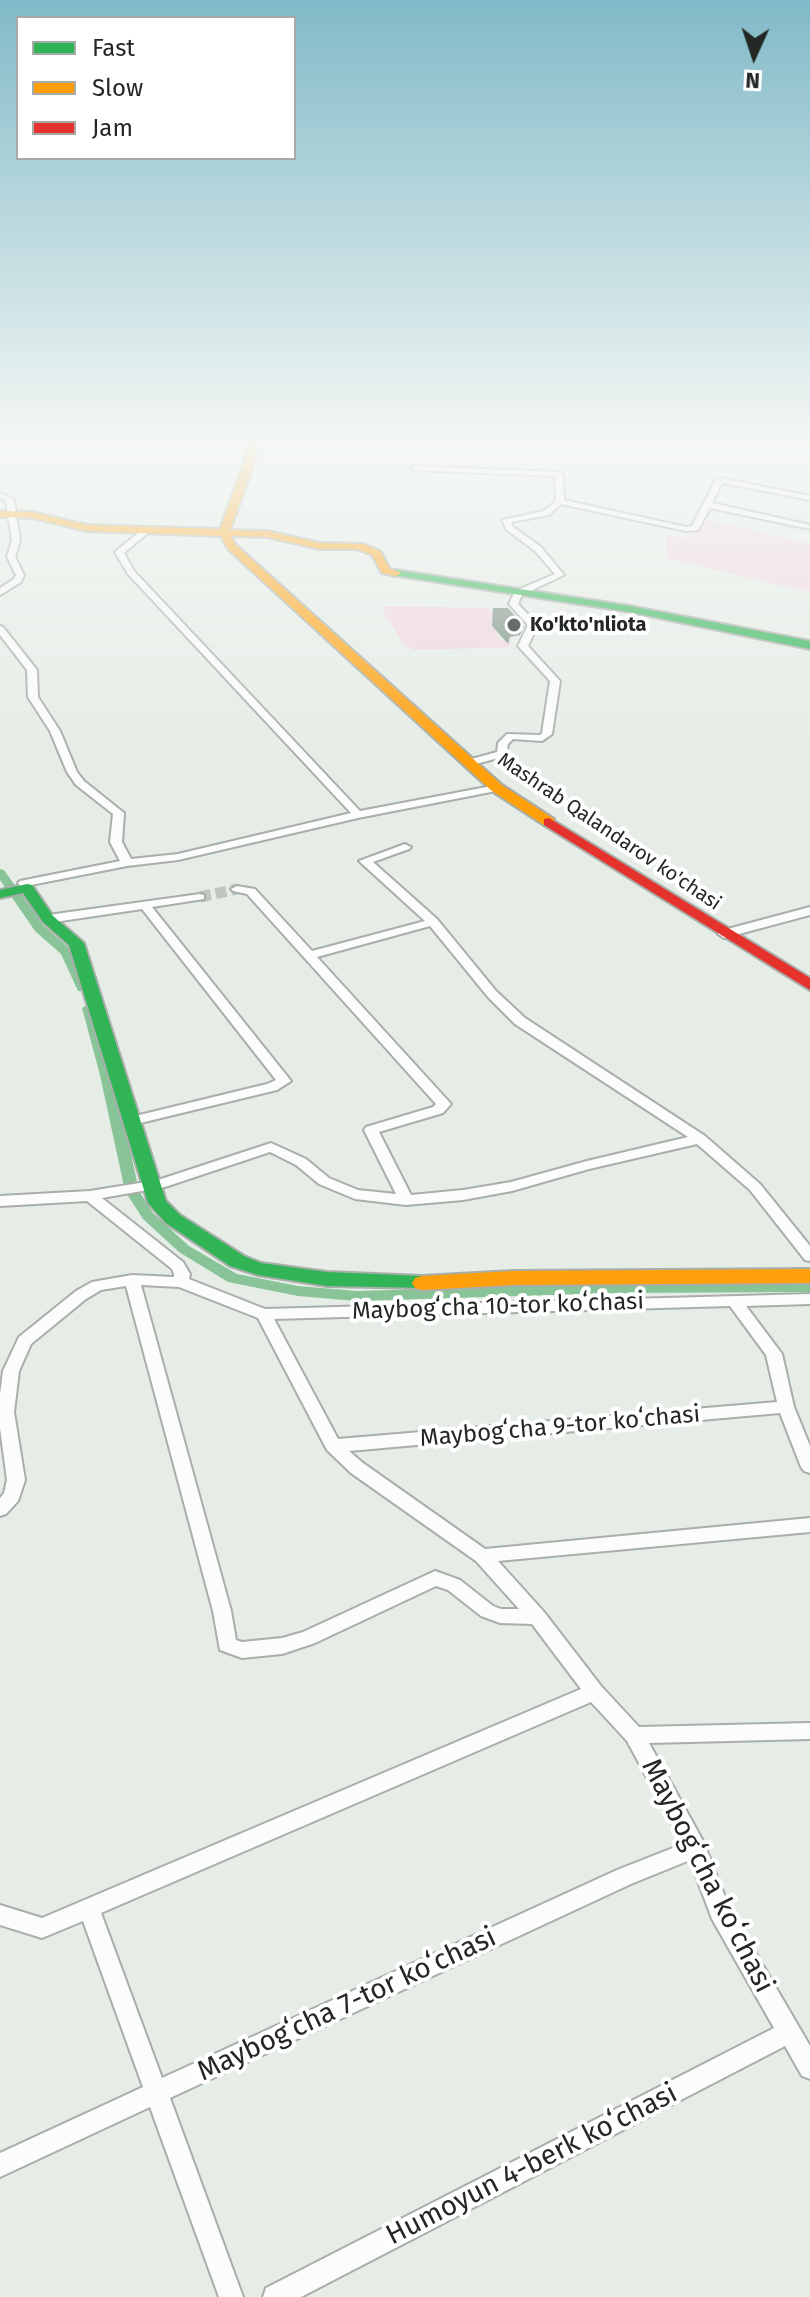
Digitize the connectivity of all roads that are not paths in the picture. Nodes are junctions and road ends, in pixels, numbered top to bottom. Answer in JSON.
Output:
{"nodes":[{"id":1,"x":16,"y":546,"type":"edge"},
{"id":2,"x":126,"y":546,"type":"edge"},
{"id":3,"x":232,"y":546,"type":"edge"},
{"id":4,"x":359,"y":546,"type":"edge"},
{"id":5,"x":534,"y":546,"type":"edge"},
{"id":6,"x":0,"y":592,"type":"edge"},
{"id":7,"x":518,"y":593,"type":"junction"},
{"id":8,"x":0,"y":629,"type":"edge"},
{"id":9,"x":810,"y":645,"type":"edge"},
{"id":10,"x":468,"y":763,"type":"junction"},
{"id":11,"x":497,"y":788,"type":"junction"},
{"id":12,"x":358,"y":815,"type":"junction"},
{"id":13,"x":405,"y":847,"type":"dead end"},
{"id":14,"x":127,"y":863,"type":"junction"},
{"id":15,"x":25,"y":889,"type":"junction"},
{"id":16,"x":237,"y":889,"type":"dead end"},
{"id":17,"x":0,"y":894,"type":"edge"},
{"id":18,"x":200,"y":897,"type":"tunnel mouth"},
{"id":19,"x":146,"y":907,"type":"junction"},
{"id":20,"x":810,"y":911,"type":"edge"},
{"id":21,"x":48,"y":919,"type":"junction"},
{"id":22,"x":433,"y":922,"type":"junction"},
{"id":23,"x":724,"y":934,"type":"junction"},
{"id":24,"x":311,"y":955,"type":"junction"},
{"id":25,"x":810,"y":985,"type":"edge"},
{"id":26,"x":132,"y":1121,"type":"junction"},
{"id":27,"x":700,"y":1139,"type":"junction"},
{"id":28,"x":145,"y":1187,"type":"junction"},
{"id":29,"x":92,"y":1196,"type":"junction"},
{"id":30,"x":406,"y":1200,"type":"junction"},
{"id":31,"x":0,"y":1201,"type":"edge"},
{"id":32,"x":810,"y":1256,"type":"edge"},
{"id":33,"x":810,"y":1276,"type":"edge"},
{"id":34,"x":132,"y":1280,"type":"junction"},
{"id":35,"x":181,"y":1282,"type":"junction"},
{"id":36,"x":810,"y":1299,"type":"edge"},
{"id":37,"x":733,"y":1300,"type":"junction"},
{"id":38,"x":264,"y":1314,"type":"junction"},
{"id":39,"x":786,"y":1407,"type":"junction"},
{"id":40,"x":333,"y":1446,"type":"junction"},
{"id":41,"x":810,"y":1467,"type":"edge"},
{"id":42,"x":0,"y":1509,"type":"edge"},
{"id":43,"x":810,"y":1525,"type":"edge"},
{"id":44,"x":482,"y":1556,"type":"junction"},
{"id":45,"x":537,"y":1617,"type":"junction"},
{"id":46,"x":594,"y":1692,"type":"junction"},
{"id":47,"x":810,"y":1731,"type":"edge"},
{"id":48,"x":634,"y":1735,"type":"junction"},
{"id":49,"x":696,"y":1848,"type":"junction"},
{"id":50,"x":89,"y":1909,"type":"junction"},
{"id":51,"x":0,"y":1915,"type":"edge"},
{"id":52,"x":789,"y":2032,"type":"junction"},
{"id":53,"x":810,"y":2068,"type":"edge"},
{"id":54,"x":155,"y":2094,"type":"junction"},
{"id":55,"x":0,"y":2165,"type":"edge"},
{"id":56,"x":231,"y":2297,"type":"edge"},
{"id":57,"x":275,"y":2297,"type":"edge"}],
"edges":[{"from":1,"to":6,"type":"street"},
{"from":2,"to":12,"type":"street"},
{"from":3,"to":10,"type":"street","name":"Mashrab Qalandarov ko'chasi"},
{"from":4,"to":7,"type":"street"},
{"from":5,"to":7,"type":"street"},
{"from":7,"to":9,"type":"street"},
{"from":7,"to":10,"type":"street"},
{"from":8,"to":14,"type":"street"},
{"from":10,"to":11,"type":"street","name":"Mashrab Qalandarov ko'chasi"},
{"from":11,"to":12,"type":"street"},
{"from":11,"to":23,"type":"street","name":"Mashrab Qalandarov ko'chasi"},
{"from":12,"to":14,"type":"street"},
{"from":13,"to":22,"type":"street"},
{"from":14,"to":15,"type":"street"},
{"from":15,"to":17,"type":"street"},
{"from":15,"to":21,"type":"street"},
{"from":16,"to":24,"type":"street"},
{"from":18,"to":19,"type":"street"},
{"from":19,"to":21,"type":"street"},
{"from":19,"to":26,"type":"street"},
{"from":20,"to":23,"type":"street"},
{"from":21,"to":26,"type":"street"},
{"from":22,"to":24,"type":"street"},
{"from":22,"to":27,"type":"street"},
{"from":23,"to":25,"type":"street","name":"Mashrab Qalandarov ko'chasi"},
{"from":24,"to":30,"type":"street"},
{"from":26,"to":28,"type":"street"},
{"from":27,"to":30,"type":"street"},
{"from":27,"to":32,"type":"street"},
{"from":28,"to":29,"type":"street"},
{"from":28,"to":30,"type":"street"},
{"from":28,"to":33,"type":"street"},
{"from":29,"to":31,"type":"street"},
{"from":29,"to":35,"type":"street"},
{"from":34,"to":35,"type":"street"},
{"from":34,"to":42,"type":"street"},
{"from":34,"to":45,"type":"street"},
{"from":35,"to":38,"type":"street"},
{"from":36,"to":37,"type":"street","name":"Maybogʻcha 10-tor koʻchasi"},
{"from":37,"to":38,"type":"street","name":"Maybogʻcha 10-tor koʻchasi"},
{"from":37,"to":39,"type":"street"},
{"from":38,"to":40,"type":"street"},
{"from":39,"to":40,"type":"street","name":"Maybogʻcha 9-tor koʻchasi"},
{"from":39,"to":41,"type":"street"},
{"from":40,"to":44,"type":"street","name":"Maybogʻcha koʻchasi"},
{"from":43,"to":44,"type":"street"},
{"from":44,"to":45,"type":"street","name":"Maybogʻcha koʻchasi"},
{"from":45,"to":46,"type":"street","name":"Maybogʻcha koʻchasi"},
{"from":46,"to":48,"type":"street","name":"Maybogʻcha koʻchasi"},
{"from":46,"to":50,"type":"street"},
{"from":47,"to":48,"type":"street"},
{"from":48,"to":49,"type":"street","name":"Maybogʻcha koʻchasi"},
{"from":49,"to":52,"type":"street","name":"Maybogʻcha koʻchasi"},
{"from":49,"to":54,"type":"street","name":"Maybogʻcha 7-tor koʻchasi"},
{"from":50,"to":51,"type":"street"},
{"from":50,"to":54,"type":"street"},
{"from":52,"to":53,"type":"street","name":"Maybogʻcha koʻchasi"},
{"from":52,"to":57,"type":"street","name":"Humoyun 4-berk koʻchasi"},
{"from":54,"to":55,"type":"street","name":"Maybogʻcha 7-tor koʻchasi"},
{"from":54,"to":56,"type":"street"}]}
